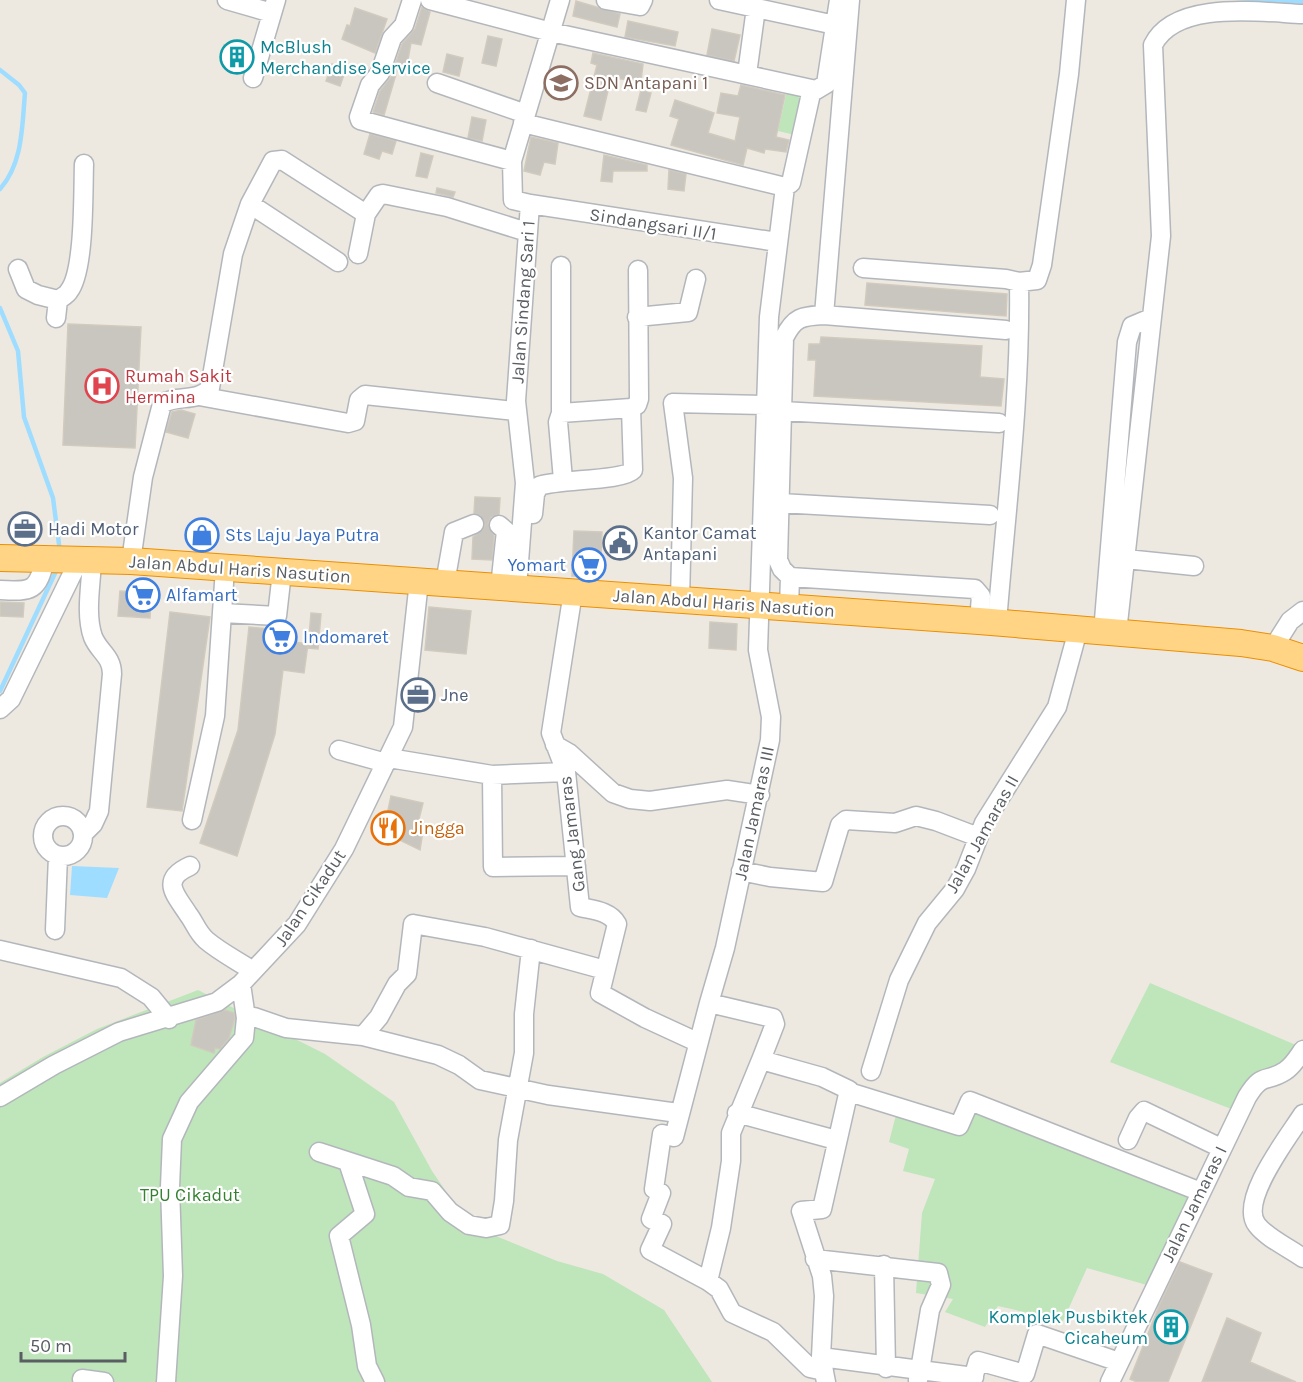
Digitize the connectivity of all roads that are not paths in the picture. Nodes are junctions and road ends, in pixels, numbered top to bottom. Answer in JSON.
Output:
{"nodes":[{"id":1,"x":227,"y":0,"type":"edge"},
{"id":2,"x":412,"y":0,"type":"edge"},
{"id":3,"x":430,"y":0,"type":"edge"},
{"id":4,"x":560,"y":0,"type":"edge"},
{"id":5,"x":606,"y":0,"type":"edge"},
{"id":6,"x":643,"y":0,"type":"edge"},
{"id":7,"x":719,"y":0,"type":"edge"},
{"id":8,"x":838,"y":0,"type":"edge"},
{"id":9,"x":850,"y":0,"type":"edge"},
{"id":10,"x":1076,"y":0,"type":"edge"},
{"id":11,"x":274,"y":7,"type":"edge"},
{"id":12,"x":756,"y":9,"type":"junction"},
{"id":13,"x":1303,"y":14,"type":"edge"},
{"id":14,"x":835,"y":26,"type":"junction"},
{"id":15,"x":551,"y":32,"type":"junction"},
{"id":16,"x":747,"y":74,"type":"junction"},
{"id":17,"x":253,"y":78,"type":"dead end"},
{"id":18,"x":437,"y":83,"type":"dead end"},
{"id":19,"x":812,"y":89,"type":"junction"},
{"id":20,"x":524,"y":118,"type":"junction"},
{"id":21,"x":512,"y":161,"type":"junction"},
{"id":22,"x":84,"y":164,"type":"dead end"},
{"id":23,"x":785,"y":187,"type":"junction"},
{"id":24,"x":250,"y":204,"type":"junction"},
{"id":25,"x":530,"y":204,"type":"junction"},
{"id":26,"x":366,"y":214,"type":"junction"},
{"id":27,"x":527,"y":232,"type":"junction"},
{"id":28,"x":777,"y":242,"type":"junction"},
{"id":29,"x":358,"y":254,"type":"dead end"},
{"id":30,"x":338,"y":262,"type":"dead end"},
{"id":31,"x":561,"y":266,"type":"dead end"},
{"id":32,"x":863,"y":268,"type":"dead end"},
{"id":33,"x":18,"y":269,"type":"dead end"},
{"id":34,"x":638,"y":270,"type":"dead end"},
{"id":35,"x":696,"y":279,"type":"dead end"},
{"id":36,"x":1019,"y":282,"type":"junction"},
{"id":37,"x":824,"y":315,"type":"junction"},
{"id":38,"x":637,"y":316,"type":"junction"},
{"id":39,"x":1151,"y":318,"type":"junction"},
{"id":40,"x":1006,"y":330,"type":"dead end"},
{"id":41,"x":199,"y":396,"type":"junction"},
{"id":42,"x":631,"y":408,"type":"junction"},
{"id":43,"x":774,"y":408,"type":"junction"},
{"id":44,"x":515,"y":411,"type":"junction"},
{"id":45,"x":561,"y":413,"type":"junction"},
{"id":46,"x":999,"y":423,"type":"dead end"},
{"id":47,"x":563,"y":480,"type":"junction"},
{"id":48,"x":780,"y":503,"type":"junction"},
{"id":49,"x":990,"y":515,"type":"dead end"},
{"id":50,"x":474,"y":524,"type":"dead end"},
{"id":51,"x":499,"y":525,"type":"dead end"},
{"id":52,"x":0,"y":558,"type":"edge"},
{"id":53,"x":1126,"y":559,"type":"junction"},
{"id":54,"x":67,"y":560,"type":"junction"},
{"id":55,"x":131,"y":561,"type":"junction"},
{"id":56,"x":1194,"y":566,"type":"dead end"},
{"id":57,"x":225,"y":568,"type":"junction"},
{"id":58,"x":282,"y":572,"type":"junction"},
{"id":59,"x":790,"y":577,"type":"junction"},
{"id":60,"x":432,"y":582,"type":"junction"},
{"id":61,"x":515,"y":588,"type":"junction"},
{"id":62,"x":0,"y":590,"type":"edge"},
{"id":63,"x":573,"y":592,"type":"junction"},
{"id":64,"x":680,"y":600,"type":"junction"},
{"id":65,"x":761,"y":605,"type":"junction"},
{"id":66,"x":789,"y":607,"type":"junction"},
{"id":67,"x":1303,"y":611,"type":"edge"},
{"id":68,"x":222,"y":613,"type":"junction"},
{"id":69,"x":988,"y":622,"type":"junction"},
{"id":70,"x":1078,"y":630,"type":"junction"},
{"id":71,"x":1110,"y":632,"type":"junction"},
{"id":72,"x":1274,"y":648,"type":"junction"},
{"id":73,"x":1303,"y":658,"type":"edge"},
{"id":74,"x":0,"y":710,"type":"edge"},
{"id":75,"x":555,"y":745,"type":"junction"},
{"id":76,"x":339,"y":750,"type":"dead end"},
{"id":77,"x":387,"y":761,"type":"junction"},
{"id":78,"x":566,"y":772,"type":"junction"},
{"id":79,"x":492,"y":775,"type":"junction"},
{"id":80,"x":760,"y":795,"type":"junction"},
{"id":81,"x":192,"y":820,"type":"dead end"},
{"id":82,"x":83,"y":834,"type":"junction"},
{"id":83,"x":978,"y":837,"type":"junction"},
{"id":84,"x":58,"y":856,"type":"junction"},
{"id":85,"x":190,"y":866,"type":"dead end"},
{"id":86,"x":576,"y":866,"type":"junction"},
{"id":87,"x":741,"y":871,"type":"junction"},
{"id":88,"x":55,"y":930,"type":"dead end"},
{"id":89,"x":531,"y":949,"type":"junction"},
{"id":90,"x":0,"y":950,"type":"edge"},
{"id":91,"x":604,"y":970,"type":"junction"},
{"id":92,"x":253,"y":971,"type":"junction"},
{"id":93,"x":241,"y":984,"type":"junction"},
{"id":94,"x":709,"y":1003,"type":"junction"},
{"id":95,"x":246,"y":1018,"type":"junction"},
{"id":96,"x":169,"y":1019,"type":"junction"},
{"id":97,"x":363,"y":1036,"type":"junction"},
{"id":98,"x":697,"y":1042,"type":"junction"},
{"id":99,"x":1303,"y":1050,"type":"edge"},
{"id":100,"x":761,"y":1060,"type":"junction"},
{"id":101,"x":871,"y":1071,"type":"dead end"},
{"id":102,"x":517,"y":1087,"type":"junction"},
{"id":103,"x":849,"y":1092,"type":"junction"},
{"id":104,"x":0,"y":1097,"type":"edge"},
{"id":105,"x":678,"y":1113,"type":"junction"},
{"id":106,"x":737,"y":1113,"type":"junction"},
{"id":107,"x":1303,"y":1114,"type":"edge"},
{"id":108,"x":836,"y":1140,"type":"junction"},
{"id":109,"x":1128,"y":1140,"type":"dead end"},
{"id":110,"x":1221,"y":1148,"type":"junction"},
{"id":111,"x":319,"y":1152,"type":"dead end"},
{"id":112,"x":348,"y":1162,"type":"junction"},
{"id":113,"x":1201,"y":1192,"type":"junction"},
{"id":114,"x":1303,"y":1258,"type":"edge"},
{"id":115,"x":816,"y":1259,"type":"junction"},
{"id":116,"x":884,"y":1265,"type":"junction"},
{"id":117,"x":708,"y":1281,"type":"junction"},
{"id":118,"x":1119,"y":1362,"type":"junction"},
{"id":119,"x":886,"y":1368,"type":"junction"},
{"id":120,"x":824,"y":1370,"type":"edge"},
{"id":121,"x":919,"y":1376,"type":"edge"},
{"id":122,"x":82,"y":1379,"type":"dead end"},
{"id":123,"x":973,"y":1380,"type":"edge"},
{"id":124,"x":104,"y":1382,"type":"edge"},
{"id":125,"x":166,"y":1382,"type":"edge"},
{"id":126,"x":375,"y":1382,"type":"edge"},
{"id":127,"x":1110,"y":1382,"type":"edge"}],
"edges":[{"from":1,"to":11,"type":"street"},
{"from":2,"to":21,"type":"street"},
{"from":3,"to":15,"type":"street"},
{"from":4,"to":15,"type":"street","name":"Jalan Sindang Sari 1"},
{"from":5,"to":6,"type":"street"},
{"from":7,"to":12,"type":"street"},
{"from":8,"to":14,"type":"street"},
{"from":9,"to":37,"type":"street"},
{"from":10,"to":36,"type":"street"},
{"from":11,"to":17,"type":"street"},
{"from":12,"to":14,"type":"street"},
{"from":12,"to":16,"type":"street"},
{"from":13,"to":39,"type":"street"},
{"from":14,"to":19,"type":"street"},
{"from":15,"to":16,"type":"street"},
{"from":15,"to":20,"type":"street","name":"Jalan Sindang Sari 1"},
{"from":16,"to":19,"type":"street"},
{"from":18,"to":20,"type":"street"},
{"from":19,"to":23,"type":"street"},
{"from":20,"to":21,"type":"street","name":"Jalan Sindang Sari 1"},
{"from":20,"to":23,"type":"street"},
{"from":21,"to":25,"type":"street","name":"Jalan Sindang Sari 1"},
{"from":22,"to":33,"type":"street"},
{"from":23,"to":28,"type":"street"},
{"from":24,"to":26,"type":"street"},
{"from":24,"to":30,"type":"street"},
{"from":24,"to":41,"type":"street"},
{"from":25,"to":27,"type":"street","name":"Jalan Sindang Sari 1"},
{"from":25,"to":28,"type":"street","name":"Sindangsari II/1"},
{"from":26,"to":27,"type":"street"},
{"from":26,"to":29,"type":"street"},
{"from":27,"to":44,"type":"street","name":"Jalan Sindang Sari 1"},
{"from":28,"to":43,"type":"street"},
{"from":31,"to":45,"type":"street"},
{"from":32,"to":36,"type":"street"},
{"from":34,"to":38,"type":"street"},
{"from":35,"to":38,"type":"street"},
{"from":36,"to":69,"type":"street"},
{"from":37,"to":40,"type":"street"},
{"from":37,"to":43,"type":"street"},
{"from":38,"to":42,"type":"street"},
{"from":39,"to":53,"type":"street"},
{"from":39,"to":71,"type":"street"},
{"from":41,"to":44,"type":"street"},
{"from":41,"to":55,"type":"street"},
{"from":42,"to":45,"type":"street"},
{"from":42,"to":47,"type":"street"},
{"from":43,"to":46,"type":"street"},
{"from":43,"to":48,"type":"street"},
{"from":43,"to":64,"type":"street"},
{"from":43,"to":65,"type":"street","name":"Jalan Jamaras III"},
{"from":44,"to":61,"type":"street","name":"Jalan Sindang Sari 1"},
{"from":45,"to":47,"type":"street"},
{"from":47,"to":61,"type":"street"},
{"from":48,"to":49,"type":"street"},
{"from":48,"to":59,"type":"street"},
{"from":50,"to":60,"type":"street","name":"Jalan Cikadut"},
{"from":51,"to":61,"type":"street"},
{"from":52,"to":54,"type":"highway","name":"Jalan Abdul Haris Nasution"},
{"from":53,"to":56,"type":"street"},
{"from":53,"to":71,"type":"street"},
{"from":54,"to":55,"type":"highway","name":"Jalan Abdul Haris Nasution"},
{"from":54,"to":62,"type":"street"},
{"from":54,"to":74,"type":"street"},
{"from":54,"to":82,"type":"street"},
{"from":55,"to":57,"type":"highway","name":"Jalan Abdul Haris Nasution"},
{"from":57,"to":58,"type":"highway","name":"Jalan Abdul Haris Nasution"},
{"from":57,"to":68,"type":"street"},
{"from":58,"to":60,"type":"highway","name":"Jalan Abdul Haris Nasution"},
{"from":58,"to":68,"type":"street"},
{"from":59,"to":66,"type":"street"},
{"from":59,"to":69,"type":"street"},
{"from":60,"to":61,"type":"highway","name":"Jalan Abdul Haris Nasution"},
{"from":60,"to":77,"type":"street","name":"Jalan Cikadut"},
{"from":61,"to":63,"type":"highway","name":"Jalan Abdul Haris Nasution"},
{"from":63,"to":64,"type":"highway","name":"Jalan Abdul Haris Nasution"},
{"from":63,"to":75,"type":"street","name":"Gang Jamaras"},
{"from":64,"to":65,"type":"highway","name":"Jalan Abdul Haris Nasution"},
{"from":65,"to":66,"type":"highway","name":"Jalan Abdul Haris Nasution"},
{"from":65,"to":80,"type":"street","name":"Jalan Jamaras III"},
{"from":66,"to":69,"type":"highway","name":"Jalan Abdul Haris Nasution"},
{"from":67,"to":72,"type":"street"},
{"from":68,"to":81,"type":"street"},
{"from":69,"to":70,"type":"highway","name":"Jalan Abdul Haris Nasution"},
{"from":70,"to":71,"type":"highway","name":"Jalan Abdul Haris Nasution"},
{"from":70,"to":83,"type":"street","name":"Jalan Jamaras II"},
{"from":71,"to":72,"type":"highway","name":"Jalan Abdul Haris Nasution"},
{"from":72,"to":73,"type":"highway","name":"Jalan Abdul Haris Nasution"},
{"from":75,"to":78,"type":"street","name":"Gang Jamaras"},
{"from":75,"to":80,"type":"street","name":"Gang Jamaras"},
{"from":76,"to":77,"type":"street"},
{"from":77,"to":79,"type":"street"},
{"from":77,"to":92,"type":"street","name":"Jalan Cikadut"},
{"from":78,"to":79,"type":"street"},
{"from":78,"to":86,"type":"street","name":"Gang Jamaras"},
{"from":79,"to":86,"type":"street"},
{"from":80,"to":87,"type":"street","name":"Jalan Jamaras III"},
{"from":82,"to":84,"type":"street"},
{"from":82,"to":84,"type":"street"},
{"from":83,"to":87,"type":"street"},
{"from":83,"to":101,"type":"street","name":"Jalan Jamaras II"},
{"from":84,"to":88,"type":"street"},
{"from":85,"to":92,"type":"street"},
{"from":86,"to":91,"type":"street","name":"Gang Jamaras"},
{"from":87,"to":94,"type":"street","name":"Jalan Jamaras III"},
{"from":89,"to":91,"type":"street"},
{"from":89,"to":97,"type":"street"},
{"from":89,"to":102,"type":"street"},
{"from":90,"to":96,"type":"street"},
{"from":91,"to":98,"type":"street","name":"Gang Jamaras"},
{"from":92,"to":93,"type":"street","name":"Jalan Cikadut"},
{"from":93,"to":95,"type":"street"},
{"from":93,"to":96,"type":"street","name":"Jalan Cikadut"},
{"from":94,"to":98,"type":"street"},
{"from":94,"to":100,"type":"street"},
{"from":95,"to":97,"type":"street"},
{"from":95,"to":125,"type":"street"},
{"from":96,"to":104,"type":"street","name":"Jalan Cikadut"},
{"from":97,"to":102,"type":"street"},
{"from":98,"to":105,"type":"street"},
{"from":99,"to":110,"type":"street","name":"Jalan Jamaras I"},
{"from":100,"to":103,"type":"street"},
{"from":100,"to":106,"type":"street"},
{"from":102,"to":105,"type":"street"},
{"from":102,"to":112,"type":"street"},
{"from":103,"to":108,"type":"street"},
{"from":103,"to":113,"type":"street"},
{"from":105,"to":117,"type":"street"},
{"from":106,"to":108,"type":"street"},
{"from":106,"to":117,"type":"street"},
{"from":107,"to":114,"type":"street"},
{"from":108,"to":115,"type":"street"},
{"from":109,"to":110,"type":"street"},
{"from":110,"to":113,"type":"street","name":"Jalan Jamaras I"},
{"from":111,"to":112,"type":"street"},
{"from":112,"to":126,"type":"street"},
{"from":113,"to":118,"type":"street","name":"Jalan Jamaras I"},
{"from":115,"to":116,"type":"street"},
{"from":115,"to":120,"type":"street"},
{"from":116,"to":119,"type":"street"},
{"from":116,"to":121,"type":"street"},
{"from":117,"to":120,"type":"street"},
{"from":118,"to":123,"type":"street"},
{"from":118,"to":127,"type":"street","name":"Jalan Jamaras I"},
{"from":119,"to":120,"type":"street"},
{"from":119,"to":121,"type":"street"},
{"from":121,"to":123,"type":"street"},
{"from":122,"to":124,"type":"street"}]}
